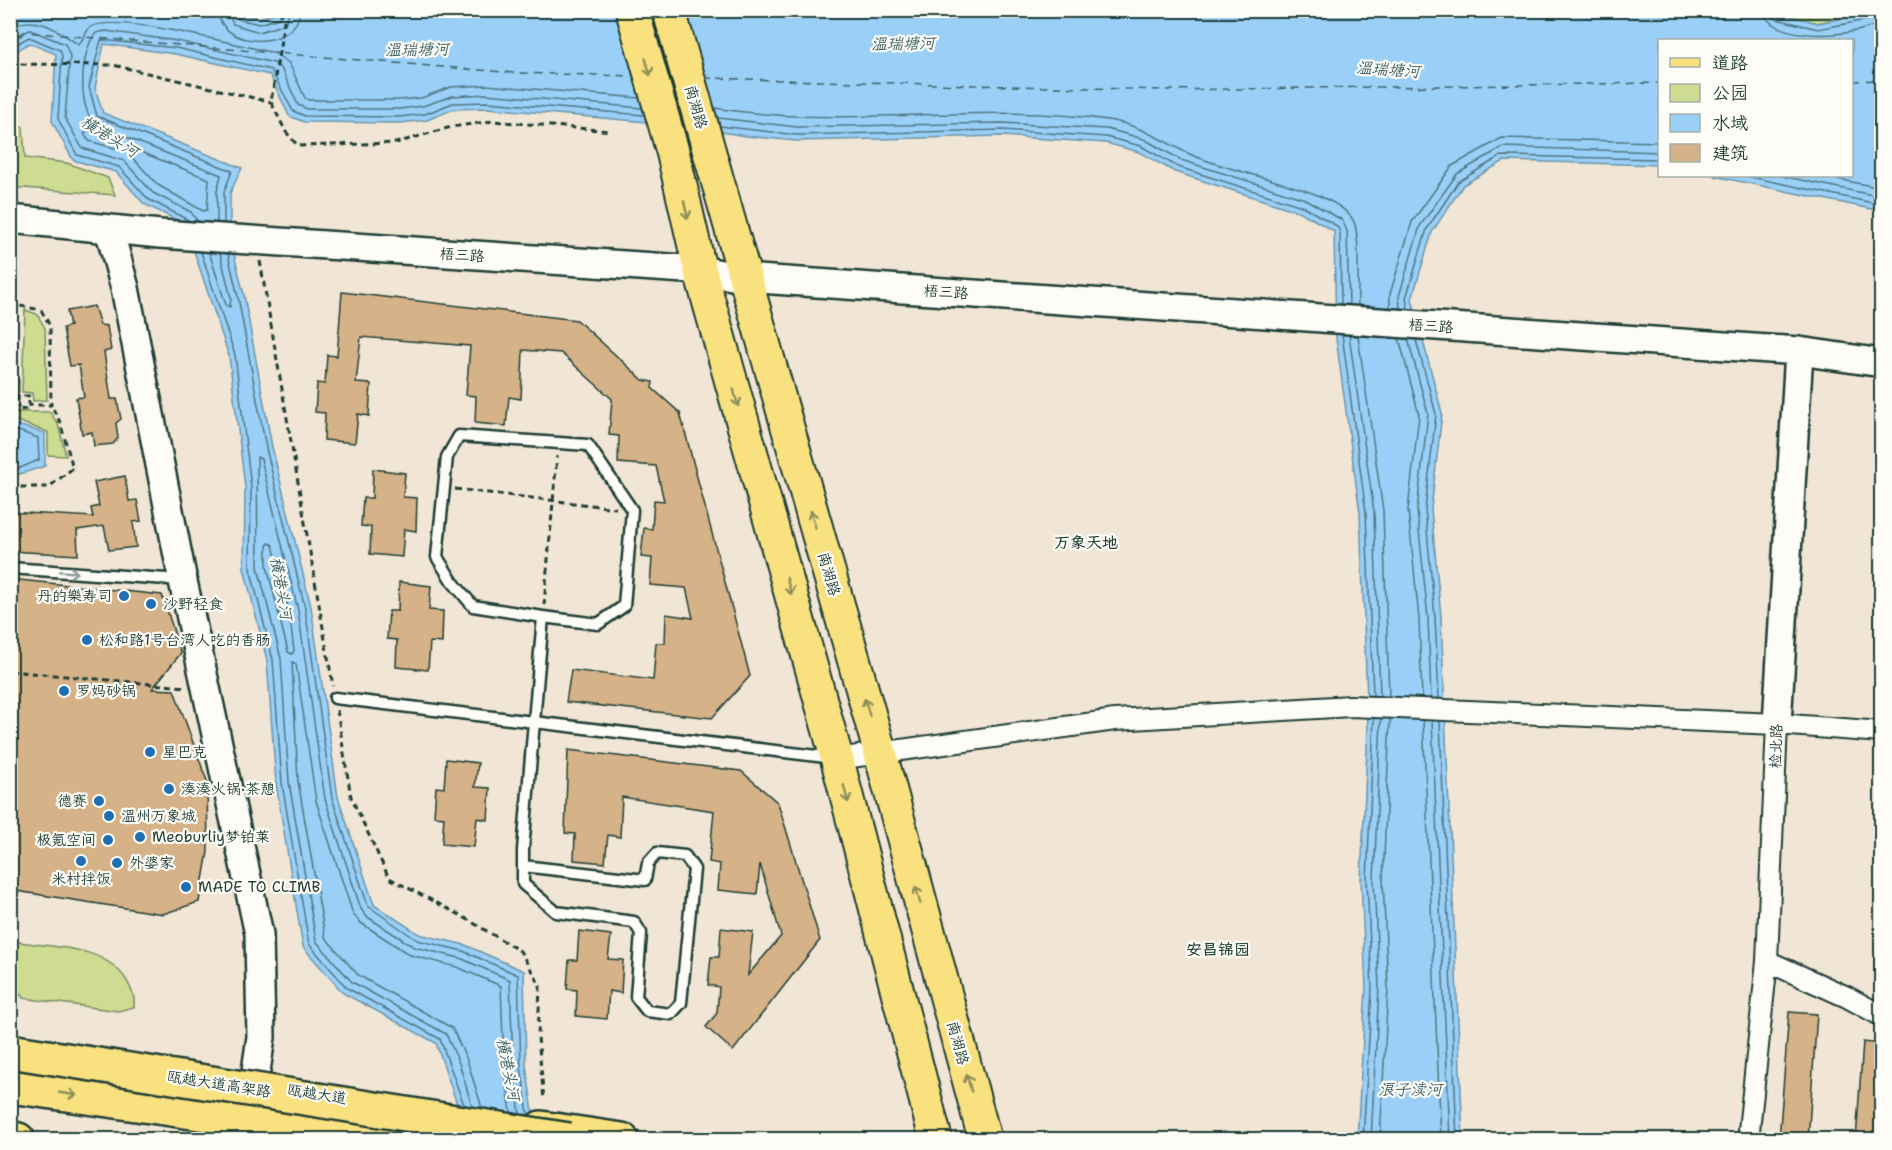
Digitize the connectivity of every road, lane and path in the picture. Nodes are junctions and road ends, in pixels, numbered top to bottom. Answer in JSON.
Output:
{"nodes":[{"id":1,"x":280,"y":10,"type":"edge"},
{"id":2,"x":632,"y":10,"type":"edge"},
{"id":3,"x":669,"y":10,"type":"edge"},
{"id":4,"x":10,"y":64,"type":"edge"},
{"id":5,"x":271,"y":102,"type":"junction"},
{"id":6,"x":611,"y":131,"type":"dead end"},
{"id":7,"x":10,"y":219,"type":"edge"},
{"id":8,"x":109,"y":229,"type":"junction"},
{"id":9,"x":700,"y":270,"type":"junction"},
{"id":10,"x":743,"y":278,"type":"junction"},
{"id":11,"x":10,"y":304,"type":"edge"},
{"id":12,"x":1799,"y":351,"type":"junction"},
{"id":13,"x":1881,"y":363,"type":"edge"},
{"id":14,"x":29,"y":405,"type":"junction"},
{"id":15,"x":51,"y":405,"type":"junction"},
{"id":16,"x":18,"y":408,"type":"junction"},
{"id":17,"x":10,"y":410,"type":"edge"},
{"id":18,"x":558,"y":442,"type":"junction"},
{"id":19,"x":10,"y":487,"type":"edge"},
{"id":20,"x":444,"y":487,"type":"junction"},
{"id":21,"x":553,"y":499,"type":"junction"},
{"id":22,"x":632,"y":510,"type":"junction"},
{"id":23,"x":10,"y":568,"type":"edge"},
{"id":24,"x":183,"y":581,"type":"junction"},
{"id":25,"x":543,"y":617,"type":"junction"},
{"id":26,"x":10,"y":672,"type":"edge"},
{"id":27,"x":207,"y":689,"type":"junction"},
{"id":28,"x":335,"y":698,"type":"dead end"},
{"id":29,"x":533,"y":722,"type":"junction"},
{"id":30,"x":1777,"y":724,"type":"junction"},
{"id":31,"x":1881,"y":732,"type":"edge"},
{"id":32,"x":880,"y":752,"type":"junction"},
{"id":33,"x":837,"y":759,"type":"junction"},
{"id":34,"x":523,"y":866,"type":"junction"},
{"id":35,"x":1767,"y":961,"type":"junction"},
{"id":36,"x":1881,"y":1016,"type":"edge"},
{"id":37,"x":10,"y":1051,"type":"edge"},
{"id":38,"x":10,"y":1057,"type":"edge"},
{"id":39,"x":254,"y":1085,"type":"junction"},
{"id":40,"x":10,"y":1086,"type":"edge"},
{"id":41,"x":562,"y":1135,"type":"edge"},
{"id":42,"x":10,"y":1138,"type":"edge"},
{"id":43,"x":18,"y":1140,"type":"edge"},
{"id":44,"x":389,"y":1140,"type":"edge"},
{"id":45,"x":622,"y":1140,"type":"edge"},
{"id":46,"x":936,"y":1140,"type":"edge"},
{"id":47,"x":985,"y":1140,"type":"edge"},
{"id":48,"x":1748,"y":1140,"type":"edge"}],
"edges":[{"from":1,"to":5,"type":"path"},
{"from":2,"to":9,"type":"main road","one_way":true},
{"from":3,"to":10,"type":"main road","name":"南湖路"},
{"from":4,"to":5,"type":"path"},
{"from":5,"to":6,"type":"path"},
{"from":7,"to":8,"type":"street","name":"梧三路"},
{"from":8,"to":9,"type":"street","name":"梧三路"},
{"from":8,"to":24,"type":"street"},
{"from":9,"to":10,"type":"street","name":"梧三路"},
{"from":9,"to":33,"type":"main road","one_way":true},
{"from":10,"to":12,"type":"street","name":"梧三路"},
{"from":32,"to":10,"type":"main road","name":"南湖路","one_way":true},
{"from":11,"to":15,"type":"path"},
{"from":12,"to":13,"type":"street","name":"梧三路"},
{"from":12,"to":30,"type":"street","name":"检北路"},
{"from":14,"to":15,"type":"path"},
{"from":14,"to":16,"type":"path"},
{"from":14,"to":16,"type":"path"},
{"from":15,"to":19,"type":"path"},
{"from":16,"to":17,"type":"path"},
{"from":18,"to":20,"type":"lane"},
{"from":18,"to":21,"type":"path"},
{"from":18,"to":22,"type":"lane"},
{"from":20,"to":21,"type":"path"},
{"from":20,"to":25,"type":"lane"},
{"from":21,"to":22,"type":"path"},
{"from":21,"to":25,"type":"path"},
{"from":22,"to":25,"type":"lane"},
{"from":23,"to":24,"type":"lane","one_way":true},
{"from":24,"to":27,"type":"street"},
{"from":25,"to":29,"type":"lane"},
{"from":26,"to":27,"type":"path"},
{"from":27,"to":39,"type":"street"},
{"from":28,"to":29,"type":"lane"},
{"from":29,"to":33,"type":"lane"},
{"from":29,"to":34,"type":"lane"},
{"from":30,"to":31,"type":"street"},
{"from":30,"to":32,"type":"street"},
{"from":30,"to":35,"type":"street","name":"检北路"},
{"from":32,"to":33,"type":"street"},
{"from":47,"to":32,"type":"main road","name":"南湖路","one_way":true},
{"from":33,"to":46,"type":"main road","one_way":true},
{"from":34,"to":34,"type":"lane"},
{"from":35,"to":36,"type":"street"},
{"from":35,"to":48,"type":"street","name":"检北路"},
{"from":37,"to":41,"type":"highway","name":"瓯越大道高架路","bridge":true},
{"from":38,"to":39,"type":"highway","name":"瓯越大道"},
{"from":39,"to":41,"type":"highway","name":"瓯越大道"},
{"from":40,"to":44,"type":"highway","name":"瓯越大道高架路","one_way":true},
{"from":41,"to":45,"type":"highway","name":"瓯越大道"},
{"from":42,"to":43,"type":"highway"}]}
